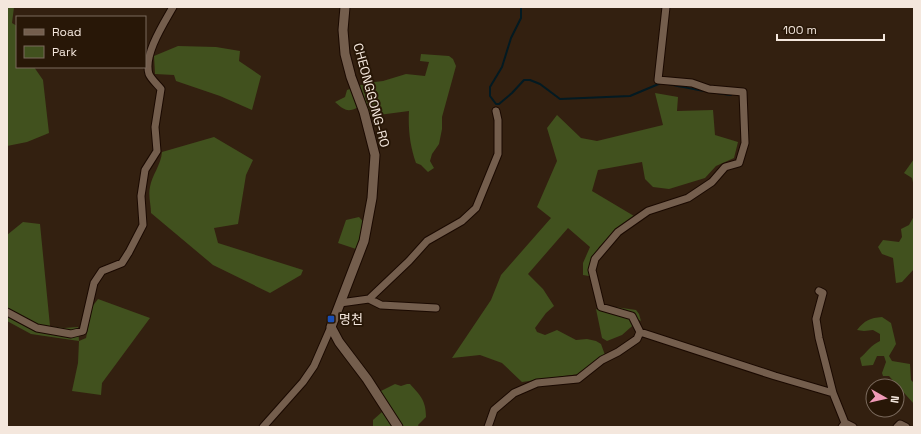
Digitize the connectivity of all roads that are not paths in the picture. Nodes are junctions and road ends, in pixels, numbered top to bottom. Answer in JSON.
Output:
{"nodes":[{"id":1,"x":173,"y":7,"type":"edge"},
{"id":2,"x":345,"y":7,"type":"edge"},
{"id":3,"x":666,"y":7,"type":"edge"},
{"id":4,"x":496,"y":110,"type":"dead end"},
{"id":5,"x":818,"y":291,"type":"dead end"},
{"id":6,"x":369,"y":299,"type":"junction"},
{"id":7,"x":340,"y":303,"type":"junction"},
{"id":8,"x":436,"y":308,"type":"dead end"},
{"id":9,"x":7,"y":312,"type":"edge"},
{"id":10,"x":331,"y":327,"type":"junction"},
{"id":11,"x":640,"y":332,"type":"junction"},
{"id":12,"x":833,"y":393,"type":"junction"},
{"id":13,"x":844,"y":425,"type":"edge"},
{"id":14,"x":263,"y":427,"type":"edge"},
{"id":15,"x":398,"y":427,"type":"edge"},
{"id":16,"x":488,"y":427,"type":"edge"},
{"id":17,"x":852,"y":427,"type":"edge"},
{"id":18,"x":897,"y":427,"type":"edge"},
{"id":19,"x":906,"y":427,"type":"edge"}],
"edges":[{"from":1,"to":9,"type":"street"},
{"from":2,"to":7,"type":"street","name":"CHEONGGONG-RO"},
{"from":3,"to":11,"type":"street"},
{"from":4,"to":6,"type":"street"},
{"from":5,"to":12,"type":"street"},
{"from":6,"to":7,"type":"street"},
{"from":6,"to":8,"type":"street"},
{"from":7,"to":10,"type":"street","name":"CHEONGGONG-RO"},
{"from":10,"to":14,"type":"street","name":"CHEONGGONG-RO"},
{"from":10,"to":15,"type":"street"},
{"from":11,"to":12,"type":"street"},
{"from":11,"to":16,"type":"street"},
{"from":12,"to":13,"type":"street"},
{"from":13,"to":17,"type":"street"},
{"from":18,"to":19,"type":"street"}]}
